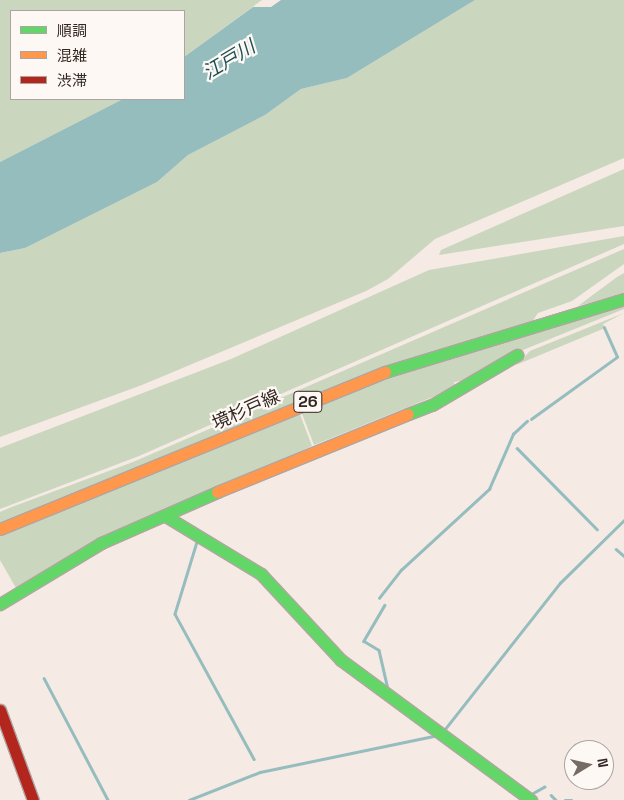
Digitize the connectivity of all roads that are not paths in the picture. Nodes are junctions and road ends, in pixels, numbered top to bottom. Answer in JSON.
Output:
{"nodes":[{"id":1,"x":624,"y":299,"type":"edge"},
{"id":2,"x":517,"y":355,"type":"dead end"},
{"id":3,"x":167,"y":517,"type":"junction"},
{"id":4,"x":0,"y":529,"type":"edge"},
{"id":5,"x":0,"y":604,"type":"edge"},
{"id":6,"x":0,"y":710,"type":"edge"},
{"id":7,"x":33,"y":800,"type":"edge"},
{"id":8,"x":531,"y":800,"type":"edge"}],
"edges":[{"from":1,"to":4,"type":"street","name":"境杉戸線","number":"26"},
{"from":2,"to":3,"type":"street"},
{"from":3,"to":5,"type":"street"},
{"from":3,"to":8,"type":"street"},
{"from":6,"to":7,"type":"street"}]}
